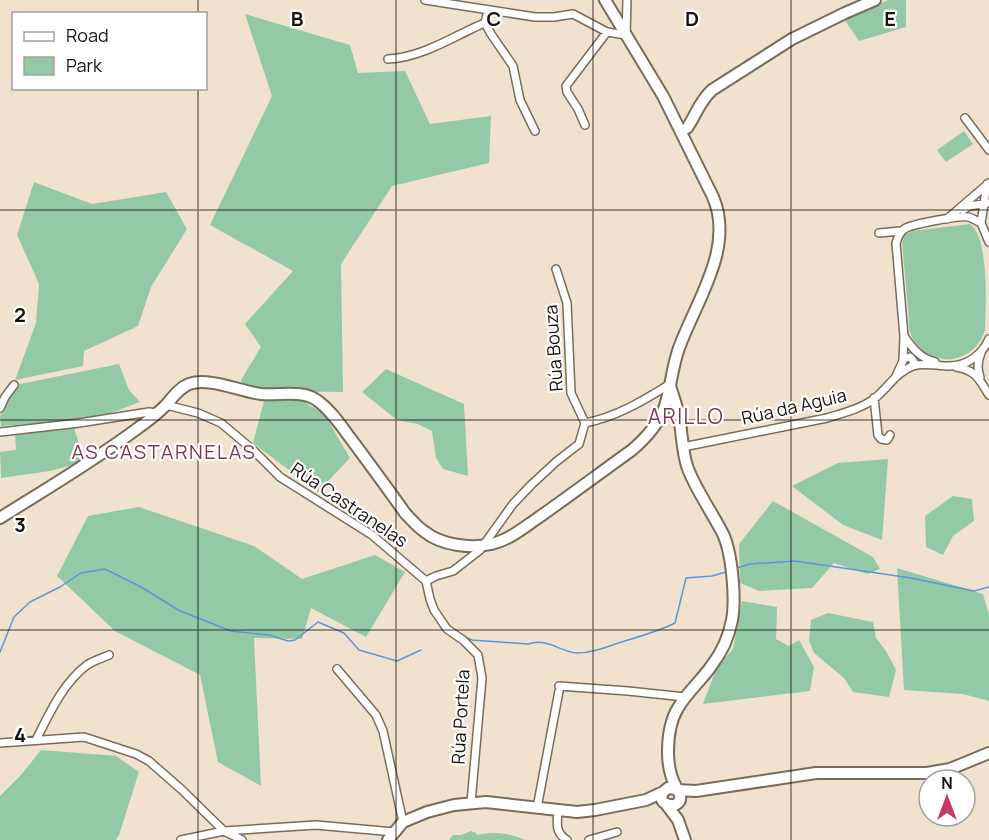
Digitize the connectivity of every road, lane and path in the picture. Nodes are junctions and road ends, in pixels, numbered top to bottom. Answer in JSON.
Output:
{"nodes":[{"id":1,"x":425,"y":0,"type":"edge"},
{"id":2,"x":605,"y":0,"type":"edge"},
{"id":3,"x":627,"y":0,"type":"edge"},
{"id":4,"x":875,"y":0,"type":"edge"},
{"id":5,"x":488,"y":10,"type":"junction"},
{"id":6,"x":485,"y":23,"type":"junction"},
{"id":7,"x":607,"y":32,"type":"junction"},
{"id":8,"x":626,"y":35,"type":"junction"},
{"id":9,"x":388,"y":59,"type":"dead end"},
{"id":10,"x":965,"y":118,"type":"dead end"},
{"id":11,"x":585,"y":125,"type":"dead end"},
{"id":12,"x":535,"y":130,"type":"dead end"},
{"id":13,"x":688,"y":131,"type":"junction"},
{"id":14,"x":989,"y":150,"type":"edge"},
{"id":15,"x":988,"y":183,"type":"edge"},
{"id":16,"x":986,"y":203,"type":"edge"},
{"id":17,"x":951,"y":218,"type":"junction"},
{"id":18,"x":981,"y":223,"type":"junction"},
{"id":19,"x":901,"y":231,"type":"junction"},
{"id":20,"x":879,"y":233,"type":"dead end"},
{"id":21,"x":989,"y":242,"type":"edge"},
{"id":22,"x":556,"y":269,"type":"dead end"},
{"id":23,"x":904,"y":336,"type":"junction"},
{"id":24,"x":989,"y":339,"type":"edge"},
{"id":25,"x":981,"y":353,"type":"junction"},
{"id":26,"x":903,"y":359,"type":"junction"},
{"id":27,"x":945,"y":365,"type":"junction"},
{"id":28,"x":912,"y":366,"type":"junction"},
{"id":29,"x":895,"y":378,"type":"junction"},
{"id":30,"x":982,"y":382,"type":"junction"},
{"id":31,"x":670,"y":384,"type":"junction"},
{"id":32,"x":14,"y":385,"type":"dead end"},
{"id":33,"x":989,"y":395,"type":"edge"},
{"id":34,"x":874,"y":398,"type":"junction"},
{"id":35,"x":166,"y":405,"type":"junction"},
{"id":36,"x":0,"y":408,"type":"edge"},
{"id":37,"x":669,"y":410,"type":"junction"},
{"id":38,"x":157,"y":413,"type":"junction"},
{"id":39,"x":585,"y":423,"type":"junction"},
{"id":40,"x":0,"y":432,"type":"edge"},
{"id":41,"x":890,"y":435,"type":"dead end"},
{"id":42,"x":682,"y":442,"type":"junction"},
{"id":43,"x":0,"y":518,"type":"edge"},
{"id":44,"x":482,"y":546,"type":"junction"},
{"id":45,"x":426,"y":581,"type":"junction"},
{"id":46,"x":109,"y":655,"type":"dead end"},
{"id":47,"x":337,"y":669,"type":"dead end"},
{"id":48,"x":685,"y":698,"type":"junction"},
{"id":49,"x":36,"y":740,"type":"junction"},
{"id":50,"x":0,"y":743,"type":"edge"},
{"id":51,"x":989,"y":753,"type":"edge"},
{"id":52,"x":671,"y":796,"type":"junction"},
{"id":53,"x":471,"y":802,"type":"junction"},
{"id":54,"x":537,"y":808,"type":"junction"},
{"id":55,"x":558,"y":811,"type":"junction"},
{"id":56,"x":404,"y":822,"type":"junction"},
{"id":57,"x":224,"y":831,"type":"junction"},
{"id":58,"x":617,"y":832,"type":"dead end"},
{"id":59,"x":391,"y":836,"type":"edge"},
{"id":60,"x":181,"y":840,"type":"edge"},
{"id":61,"x":242,"y":840,"type":"edge"},
{"id":62,"x":567,"y":840,"type":"edge"},
{"id":63,"x":589,"y":840,"type":"edge"},
{"id":64,"x":685,"y":840,"type":"edge"}],
"edges":[{"from":1,"to":5,"type":"street"},
{"from":2,"to":8,"type":"street"},
{"from":3,"to":8,"type":"street"},
{"from":4,"to":13,"type":"street"},
{"from":5,"to":6,"type":"street"},
{"from":5,"to":7,"type":"street"},
{"from":6,"to":9,"type":"street"},
{"from":6,"to":12,"type":"street"},
{"from":7,"to":8,"type":"street"},
{"from":7,"to":11,"type":"street"},
{"from":8,"to":13,"type":"street"},
{"from":10,"to":14,"type":"street"},
{"from":13,"to":31,"type":"street"},
{"from":15,"to":16,"type":"street"},
{"from":15,"to":17,"type":"street"},
{"from":16,"to":17,"type":"street"},
{"from":16,"to":18,"type":"street"},
{"from":17,"to":18,"type":"street"},
{"from":17,"to":19,"type":"street"},
{"from":18,"to":21,"type":"street"},
{"from":19,"to":20,"type":"street"},
{"from":19,"to":23,"type":"street","name":"Rúa da Aguia"},
{"from":22,"to":39,"type":"street","name":"Rúa Bouza"},
{"from":23,"to":26,"type":"street","name":"Rúa da Aguia"},
{"from":23,"to":27,"type":"street"},
{"from":24,"to":25,"type":"street"},
{"from":25,"to":27,"type":"street"},
{"from":25,"to":30,"type":"street"},
{"from":26,"to":28,"type":"street"},
{"from":26,"to":29,"type":"street","name":"Rúa da Aguia"},
{"from":27,"to":28,"type":"street"},
{"from":27,"to":30,"type":"street"},
{"from":28,"to":29,"type":"street","name":"Rúa da Aguia"},
{"from":29,"to":34,"type":"street","name":"Rúa da Aguia"},
{"from":30,"to":33,"type":"street"},
{"from":31,"to":37,"type":"street"},
{"from":31,"to":39,"type":"street"},
{"from":32,"to":36,"type":"street"},
{"from":34,"to":41,"type":"street","name":"Rúa da Aguia"},
{"from":34,"to":42,"type":"street","name":"Rúa da Aguia"},
{"from":35,"to":38,"type":"street"},
{"from":35,"to":44,"type":"street"},
{"from":35,"to":45,"type":"street","name":"Rúa Castranelas"},
{"from":37,"to":42,"type":"street"},
{"from":37,"to":44,"type":"street"},
{"from":38,"to":40,"type":"street"},
{"from":38,"to":43,"type":"street"},
{"from":39,"to":44,"type":"street"},
{"from":42,"to":48,"type":"street"},
{"from":44,"to":45,"type":"street"},
{"from":45,"to":53,"type":"street","name":"Rúa Portela"},
{"from":46,"to":49,"type":"street"},
{"from":47,"to":56,"type":"street"},
{"from":48,"to":52,"type":"street"},
{"from":48,"to":54,"type":"street"},
{"from":49,"to":50,"type":"street"},
{"from":49,"to":57,"type":"street"},
{"from":51,"to":52,"type":"street"},
{"from":52,"to":55,"type":"street"},
{"from":52,"to":64,"type":"street"},
{"from":53,"to":54,"type":"street"},
{"from":53,"to":56,"type":"street"},
{"from":54,"to":55,"type":"street"},
{"from":55,"to":62,"type":"street"},
{"from":56,"to":59,"type":"street"},
{"from":57,"to":59,"type":"street"},
{"from":57,"to":60,"type":"street"},
{"from":57,"to":61,"type":"street"},
{"from":58,"to":63,"type":"street"}]}
